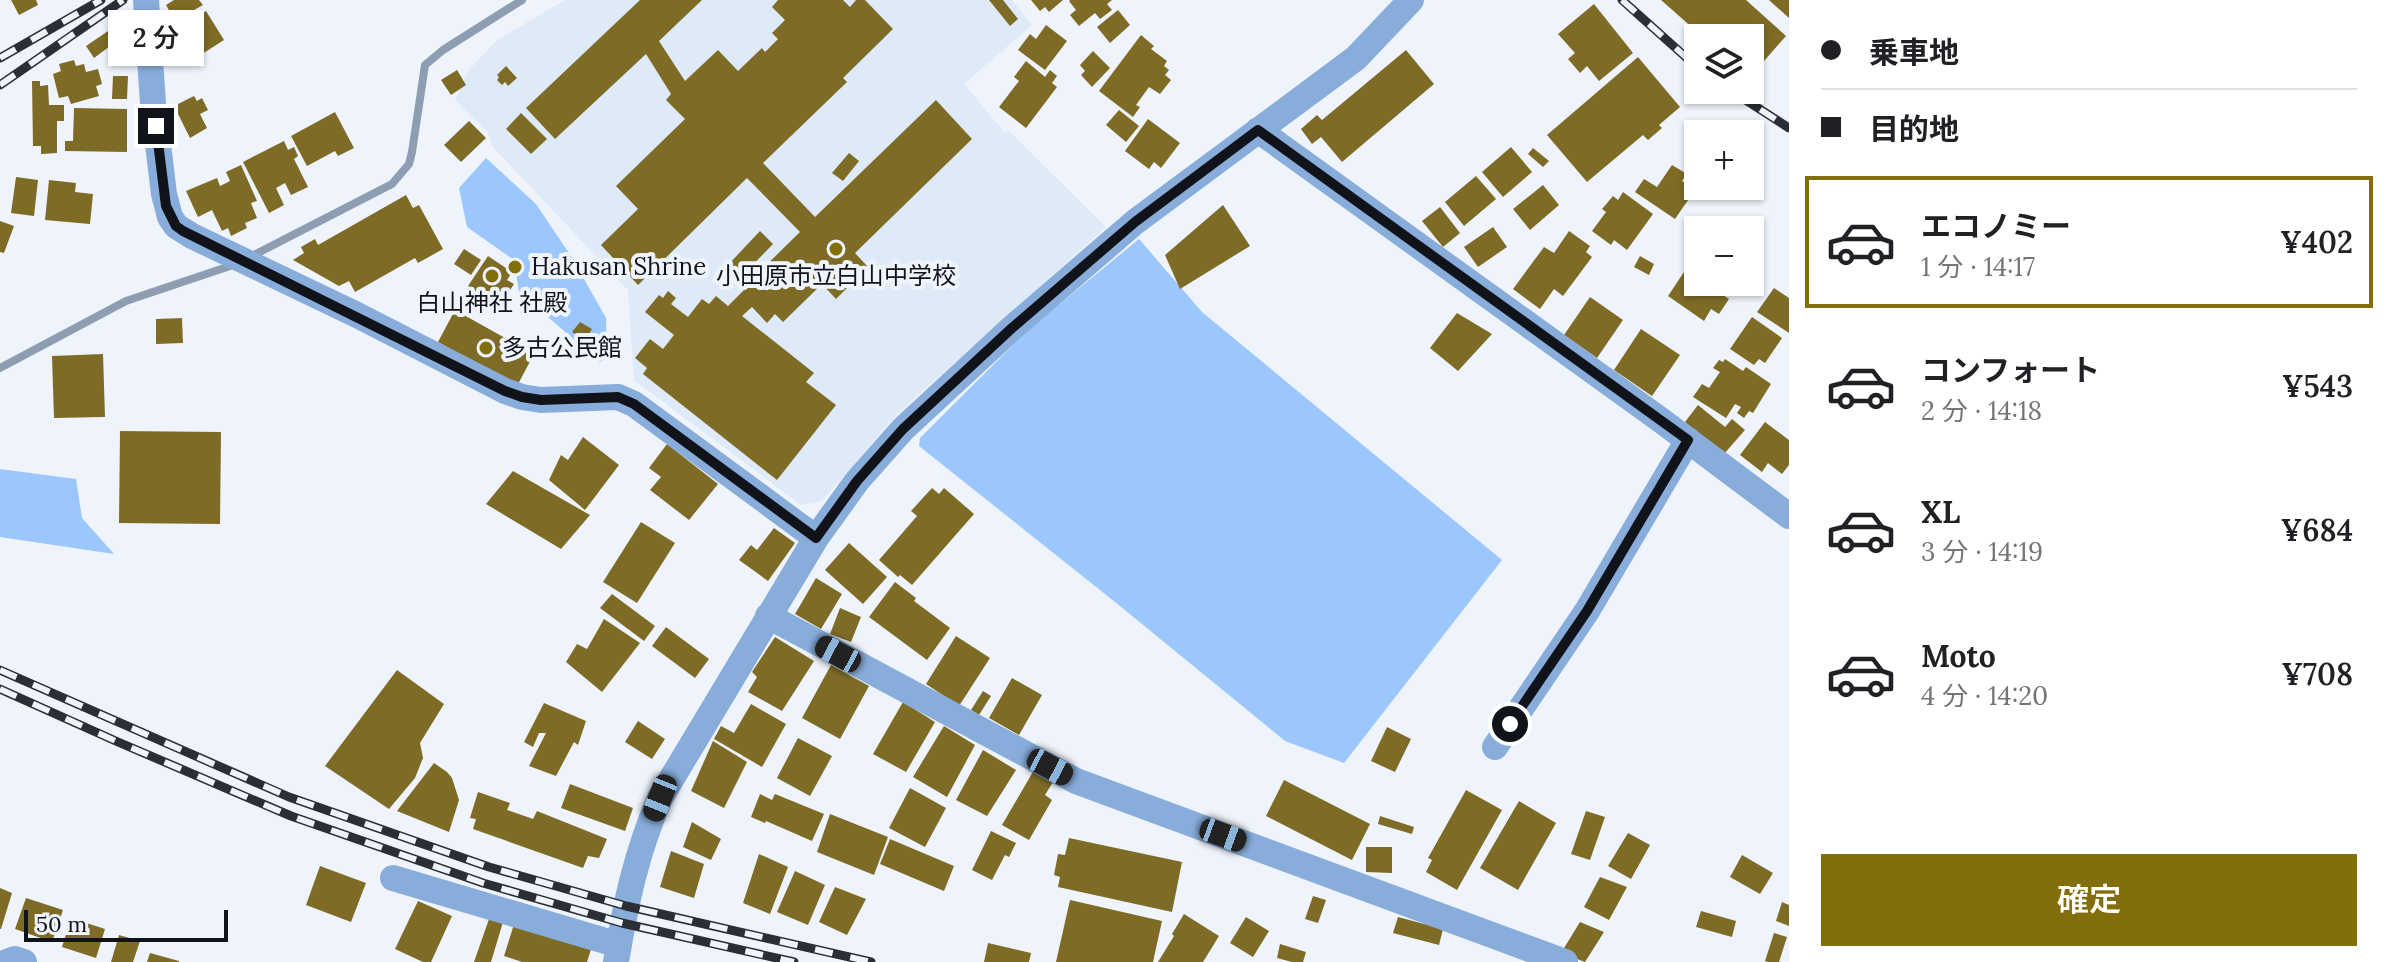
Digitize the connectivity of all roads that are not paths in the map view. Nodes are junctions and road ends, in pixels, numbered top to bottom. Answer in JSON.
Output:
{"nodes":[{"id":1,"x":146,"y":0,"type":"edge"},
{"id":2,"x":1411,"y":0,"type":"edge"},
{"id":3,"x":1258,"y":130,"type":"junction"},
{"id":4,"x":1688,"y":440,"type":"junction"},
{"id":5,"x":1789,"y":516,"type":"edge"},
{"id":6,"x":816,"y":538,"type":"junction"},
{"id":7,"x":768,"y":616,"type":"junction"},
{"id":8,"x":1495,"y":747,"type":"dead end"},
{"id":9,"x":393,"y":878,"type":"dead end"},
{"id":10,"x":617,"y":954,"type":"edge"},
{"id":11,"x":7,"y":962,"type":"edge"},
{"id":12,"x":24,"y":962,"type":"edge"},
{"id":13,"x":1565,"y":962,"type":"edge"}],
"edges":[{"from":1,"to":6,"type":"street"},
{"from":2,"to":3,"type":"street"},
{"from":3,"to":4,"type":"street"},
{"from":3,"to":6,"type":"street"},
{"from":4,"to":5,"type":"street"},
{"from":4,"to":8,"type":"street"},
{"from":6,"to":7,"type":"street"},
{"from":7,"to":10,"type":"street"},
{"from":7,"to":13,"type":"street"},
{"from":9,"to":10,"type":"street"},
{"from":11,"to":12,"type":"street"}]}
